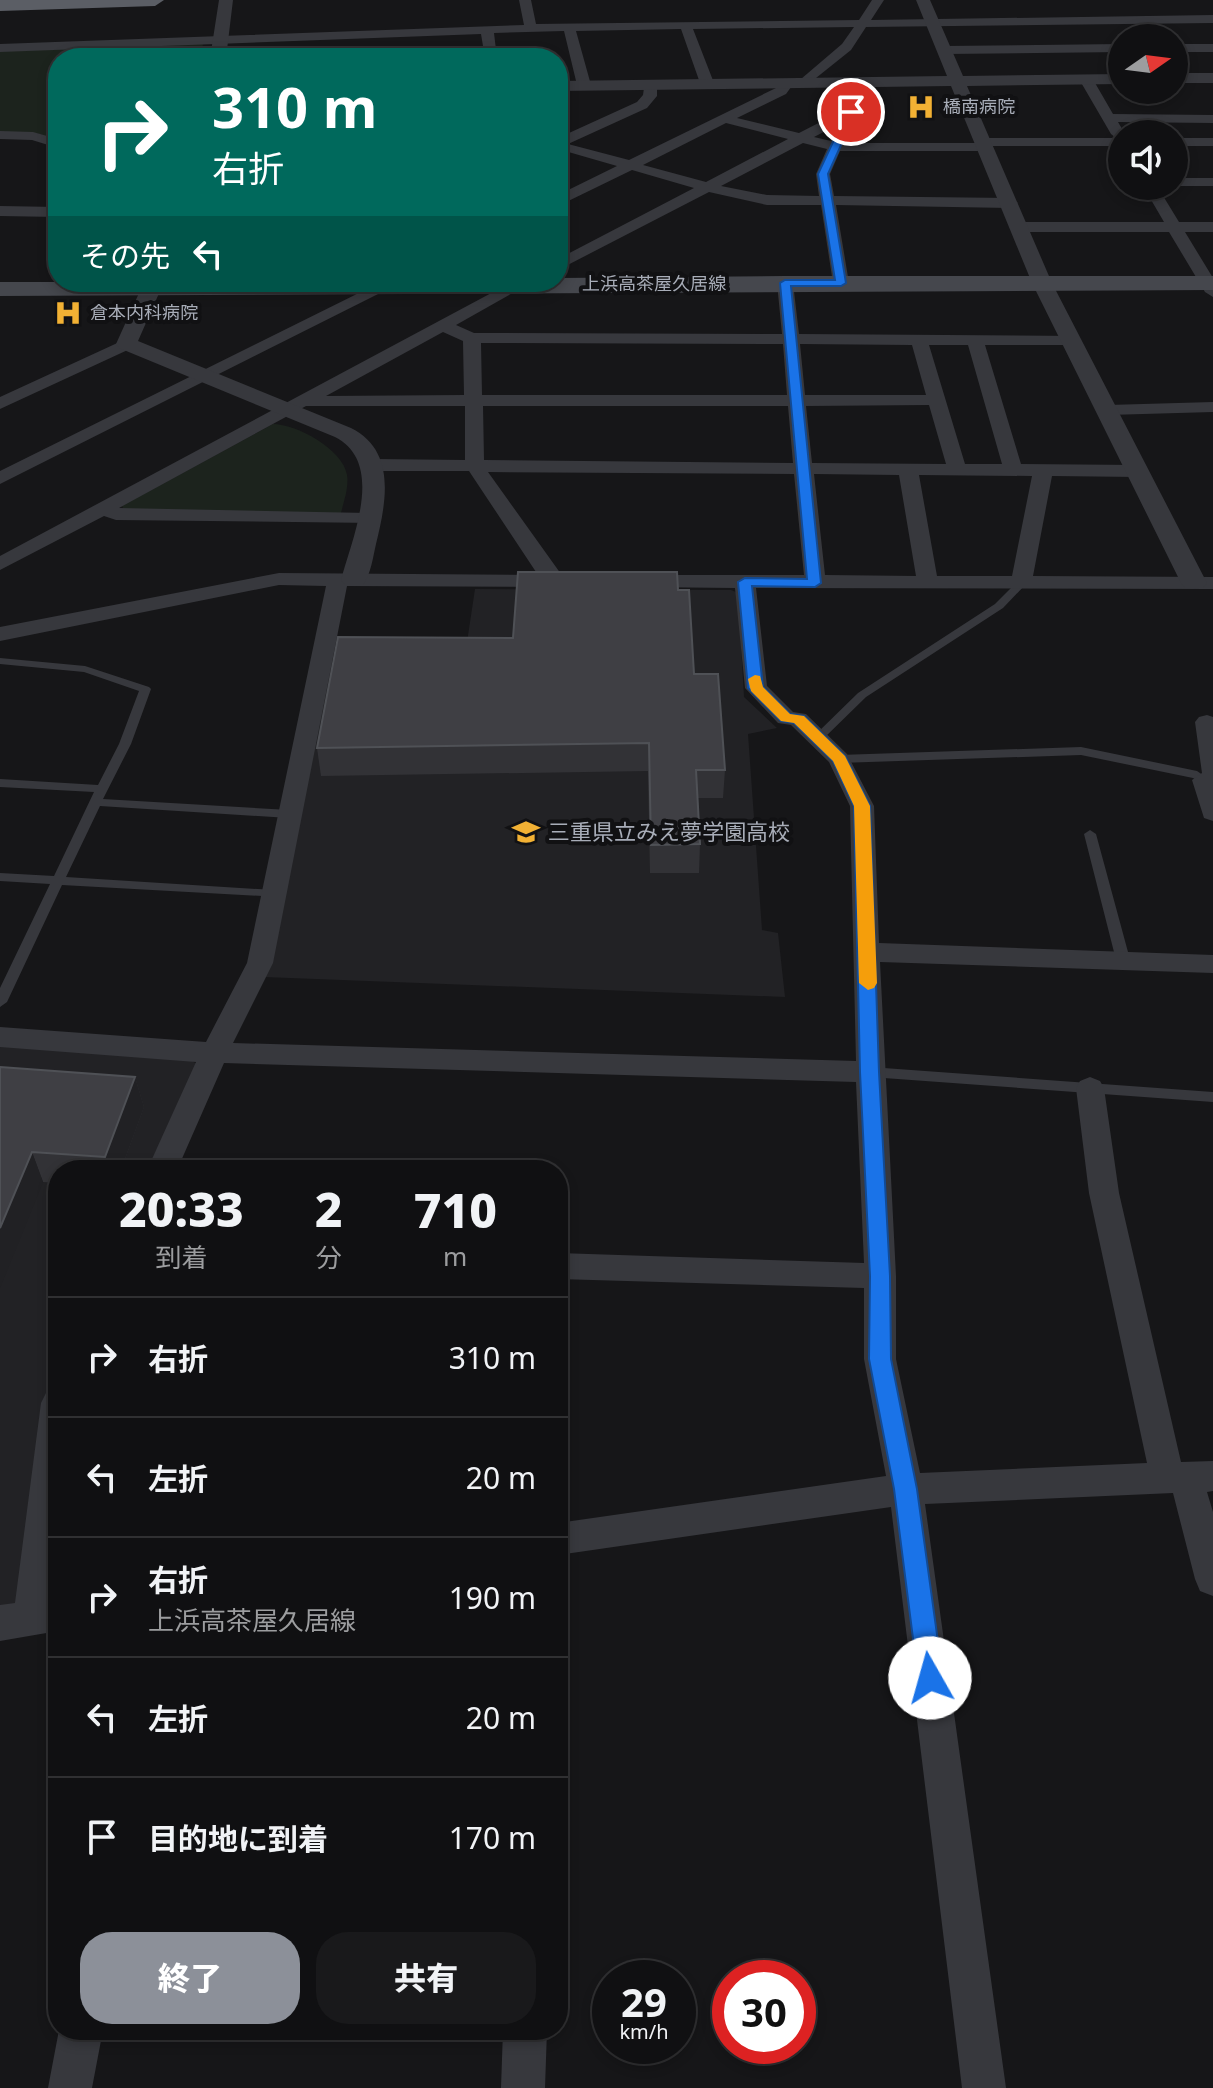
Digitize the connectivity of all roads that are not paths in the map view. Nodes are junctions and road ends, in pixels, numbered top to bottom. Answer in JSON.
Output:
{"nodes":[{"id":1,"x":155,"y":0,"type":"edge"},
{"id":2,"x":226,"y":0,"type":"edge"},
{"id":3,"x":525,"y":0,"type":"edge"},
{"id":4,"x":878,"y":0,"type":"edge"},
{"id":5,"x":923,"y":0,"type":"edge"},
{"id":6,"x":0,"y":5,"type":"edge"},
{"id":7,"x":1094,"y":15,"type":"junction"},
{"id":8,"x":1213,"y":19,"type":"edge"},
{"id":9,"x":933,"y":22,"type":"junction"},
{"id":10,"x":862,"y":24,"type":"junction"},
{"id":11,"x":686,"y":26,"type":"junction"},
{"id":12,"x":569,"y":27,"type":"junction"},
{"id":13,"x":531,"y":28,"type":"junction"},
{"id":14,"x":487,"y":29,"type":"junction"},
{"id":15,"x":1108,"y":33,"type":"edge"},
{"id":16,"x":222,"y":40,"type":"junction"},
{"id":17,"x":0,"y":48,"type":"edge"},
{"id":18,"x":220,"y":48,"type":"edge"},
{"id":19,"x":490,"y":48,"type":"edge"},
{"id":20,"x":1188,"y":48,"type":"edge"},
{"id":21,"x":1213,"y":48,"type":"edge"},
{"id":22,"x":945,"y":50,"type":"junction"},
{"id":23,"x":1108,"y":50,"type":"edge"},
{"id":24,"x":1188,"y":78,"type":"edge"},
{"id":25,"x":1213,"y":78,"type":"edge"},
{"id":26,"x":1086,"y":79,"type":"junction"},
{"id":27,"x":1108,"y":79,"type":"edge"},
{"id":28,"x":958,"y":81,"type":"junction"},
{"id":29,"x":806,"y":82,"type":"junction"},
{"id":30,"x":840,"y":82,"type":"junction"},
{"id":31,"x":707,"y":83,"type":"junction"},
{"id":32,"x":787,"y":83,"type":"junction"},
{"id":33,"x":650,"y":84,"type":"junction"},
{"id":34,"x":584,"y":85,"type":"junction"},
{"id":35,"x":568,"y":86,"type":"edge"},
{"id":36,"x":851,"y":112,"type":"junction"},
{"id":37,"x":1110,"y":118,"type":"joint"},
{"id":38,"x":725,"y":119,"type":"junction"},
{"id":39,"x":1213,"y":119,"type":"edge"},
{"id":40,"x":0,"y":135,"type":"edge"},
{"id":41,"x":568,"y":139,"type":"edge"},
{"id":42,"x":801,"y":139,"type":"junction"},
{"id":43,"x":48,"y":141,"type":"edge"},
{"id":44,"x":1108,"y":141,"type":"edge"},
{"id":45,"x":1188,"y":142,"type":"edge"},
{"id":46,"x":1213,"y":142,"type":"edge"},
{"id":47,"x":985,"y":145,"type":"junction"},
{"id":48,"x":568,"y":147,"type":"edge"},
{"id":49,"x":836,"y":147,"type":"junction"},
{"id":50,"x":631,"y":165,"type":"junction"},
{"id":51,"x":1188,"y":182,"type":"edge"},
{"id":52,"x":1213,"y":182,"type":"edge"},
{"id":53,"x":707,"y":187,"type":"junction"},
{"id":54,"x":568,"y":196,"type":"edge"},
{"id":55,"x":1159,"y":200,"type":"edge"},
{"id":56,"x":828,"y":202,"type":"junction"},
{"id":57,"x":1010,"y":203,"type":"junction"},
{"id":58,"x":0,"y":211,"type":"edge"},
{"id":59,"x":48,"y":212,"type":"edge"},
{"id":60,"x":1019,"y":227,"type":"junction"},
{"id":61,"x":1175,"y":227,"type":"junction"},
{"id":62,"x":1213,"y":227,"type":"edge"},
{"id":63,"x":568,"y":260,"type":"edge"},
{"id":64,"x":568,"y":283,"type":"edge"},
{"id":65,"x":785,"y":283,"type":"junction"},
{"id":66,"x":841,"y":283,"type":"junction"},
{"id":67,"x":1042,"y":283,"type":"junction"},
{"id":68,"x":1211,"y":286,"type":"edge"},
{"id":69,"x":48,"y":288,"type":"edge"},
{"id":70,"x":0,"y":289,"type":"edge"},
{"id":71,"x":149,"y":292,"type":"edge"},
{"id":72,"x":373,"y":292,"type":"edge"},
{"id":73,"x":505,"y":292,"type":"edge"},
{"id":74,"x":443,"y":326,"type":"junction"},
{"id":75,"x":472,"y":338,"type":"junction"},
{"id":76,"x":791,"y":339,"type":"junction"},
{"id":77,"x":919,"y":340,"type":"junction"},
{"id":78,"x":975,"y":340,"type":"junction"},
{"id":79,"x":1071,"y":340,"type":"junction"},
{"id":80,"x":126,"y":344,"type":"junction"},
{"id":81,"x":202,"y":377,"type":"junction"},
{"id":82,"x":797,"y":400,"type":"junction"},
{"id":83,"x":935,"y":400,"type":"junction"},
{"id":84,"x":472,"y":401,"type":"junction"},
{"id":85,"x":0,"y":404,"type":"edge"},
{"id":86,"x":294,"y":405,"type":"junction"},
{"id":87,"x":1213,"y":407,"type":"edge"},
{"id":88,"x":1108,"y":410,"type":"junction"},
{"id":89,"x":373,"y":465,"type":"junction"},
{"id":90,"x":475,"y":466,"type":"junction"},
{"id":91,"x":803,"y":469,"type":"junction"},
{"id":92,"x":908,"y":470,"type":"junction"},
{"id":93,"x":957,"y":470,"type":"junction"},
{"id":94,"x":1013,"y":470,"type":"junction"},
{"id":95,"x":1043,"y":471,"type":"junction"},
{"id":96,"x":1138,"y":471,"type":"junction"},
{"id":97,"x":0,"y":478,"type":"edge"},
{"id":98,"x":103,"y":509,"type":"junction"},
{"id":99,"x":368,"y":519,"type":"junction"},
{"id":100,"x":0,"y":564,"type":"edge"},
{"id":101,"x":346,"y":579,"type":"junction"},
{"id":102,"x":553,"y":581,"type":"junction"},
{"id":103,"x":582,"y":581,"type":"edge"},
{"id":104,"x":626,"y":581,"type":"edge"},
{"id":105,"x":745,"y":582,"type":"junction"},
{"id":106,"x":815,"y":583,"type":"junction"},
{"id":107,"x":1204,"y":583,"type":"edge"},
{"id":108,"x":928,"y":584,"type":"junction"},
{"id":109,"x":1021,"y":584,"type":"junction"},
{"id":110,"x":0,"y":634,"type":"edge"},
{"id":111,"x":0,"y":661,"type":"edge"},
{"id":112,"x":1207,"y":722,"type":"dead end"},
{"id":113,"x":818,"y":738,"type":"junction"},
{"id":114,"x":839,"y":759,"type":"junction"},
{"id":115,"x":1211,"y":779,"type":"edge"},
{"id":116,"x":0,"y":783,"type":"edge"},
{"id":117,"x":100,"y":795,"type":"junction"},
{"id":118,"x":1213,"y":813,"type":"edge"},
{"id":119,"x":289,"y":814,"type":"junction"},
{"id":120,"x":1090,"y":834,"type":"dead end"},
{"id":121,"x":0,"y":877,"type":"edge"},
{"id":122,"x":58,"y":880,"type":"junction"},
{"id":123,"x":274,"y":894,"type":"junction"},
{"id":124,"x":867,"y":952,"type":"junction"},
{"id":125,"x":1116,"y":960,"type":"junction"},
{"id":126,"x":1213,"y":964,"type":"edge"},
{"id":127,"x":0,"y":1002,"type":"edge"},
{"id":128,"x":0,"y":1037,"type":"edge"},
{"id":129,"x":214,"y":1053,"type":"junction"},
{"id":130,"x":870,"y":1072,"type":"junction"},
{"id":131,"x":1090,"y":1088,"type":"junction"},
{"id":132,"x":1213,"y":1097,"type":"edge"},
{"id":133,"x":166,"y":1160,"type":"edge"},
{"id":134,"x":568,"y":1266,"type":"edge"},
{"id":135,"x":880,"y":1276,"type":"junction"},
{"id":136,"x":1189,"y":1477,"type":"edge"},
{"id":137,"x":48,"y":1480,"type":"edge"},
{"id":138,"x":906,"y":1489,"type":"junction"},
{"id":139,"x":568,"y":1538,"type":"edge"},
{"id":140,"x":1213,"y":1579,"type":"edge"},
{"id":141,"x":30,"y":1618,"type":"edge"},
{"id":142,"x":79,"y":2040,"type":"edge"},
{"id":143,"x":525,"y":2040,"type":"edge"},
{"id":144,"x":70,"y":2088,"type":"edge"},
{"id":145,"x":523,"y":2088,"type":"edge"},
{"id":146,"x":984,"y":2088,"type":"edge"}],
"edges":[{"from":1,"to":6,"type":"highway"},
{"from":2,"to":16,"type":"street"},
{"from":3,"to":13,"type":"street"},
{"from":4,"to":10,"type":"street"},
{"from":5,"to":9,"type":"street"},
{"from":7,"to":8,"type":"street"},
{"from":7,"to":9,"type":"street"},
{"from":7,"to":15,"type":"street"},
{"from":9,"to":10,"type":"street"},
{"from":9,"to":22,"type":"street"},
{"from":10,"to":11,"type":"street"},
{"from":10,"to":29,"type":"street"},
{"from":11,"to":12,"type":"street"},
{"from":11,"to":31,"type":"street"},
{"from":12,"to":13,"type":"street"},
{"from":12,"to":34,"type":"street"},
{"from":13,"to":14,"type":"street"},
{"from":14,"to":16,"type":"street"},
{"from":14,"to":19,"type":"street"},
{"from":16,"to":17,"type":"street"},
{"from":16,"to":18,"type":"street"},
{"from":20,"to":21,"type":"street"},
{"from":22,"to":23,"type":"street"},
{"from":22,"to":28,"type":"street"},
{"from":24,"to":25,"type":"street"},
{"from":26,"to":27,"type":"street"},
{"from":26,"to":28,"type":"street"},
{"from":26,"to":37,"type":"street"},
{"from":28,"to":30,"type":"street"},
{"from":28,"to":47,"type":"street"},
{"from":29,"to":30,"type":"street"},
{"from":29,"to":32,"type":"street"},
{"from":30,"to":36,"type":"street"},
{"from":31,"to":32,"type":"street"},
{"from":31,"to":33,"type":"street"},
{"from":32,"to":38,"type":"street"},
{"from":33,"to":34,"type":"street"},
{"from":33,"to":41,"type":"street"},
{"from":34,"to":35,"type":"street"},
{"from":36,"to":42,"type":"street"},
{"from":36,"to":49,"type":"street"},
{"from":37,"to":39,"type":"street"},
{"from":38,"to":42,"type":"street"},
{"from":38,"to":50,"type":"street"},
{"from":40,"to":43,"type":"street"},
{"from":42,"to":49,"type":"street"},
{"from":42,"to":53,"type":"street"},
{"from":44,"to":47,"type":"street"},
{"from":45,"to":46,"type":"street"},
{"from":47,"to":49,"type":"street"},
{"from":47,"to":57,"type":"street"},
{"from":48,"to":50,"type":"street"},
{"from":49,"to":56,"type":"street"},
{"from":50,"to":53,"type":"street"},
{"from":50,"to":54,"type":"street"},
{"from":51,"to":52,"type":"street"},
{"from":53,"to":56,"type":"street"},
{"from":53,"to":63,"type":"street"},
{"from":55,"to":61,"type":"street"},
{"from":56,"to":57,"type":"street"},
{"from":56,"to":66,"type":"street"},
{"from":57,"to":60,"type":"street"},
{"from":58,"to":59,"type":"street"},
{"from":60,"to":61,"type":"street"},
{"from":60,"to":67,"type":"street"},
{"from":61,"to":62,"type":"street"},
{"from":61,"to":68,"type":"street"},
{"from":64,"to":65,"type":"main road","name":"上浜高茶屋久居線"},
{"from":65,"to":66,"type":"main road","name":"上浜高茶屋久居線"},
{"from":65,"to":76,"type":"street"},
{"from":66,"to":67,"type":"main road","name":"上浜高茶屋久居線"},
{"from":67,"to":68,"type":"main road","name":"上浜高茶屋久居線"},
{"from":67,"to":79,"type":"street"},
{"from":69,"to":70,"type":"main road","name":"上浜高茶屋久居線"},
{"from":71,"to":80,"type":"street"},
{"from":72,"to":81,"type":"street"},
{"from":73,"to":74,"type":"street"},
{"from":74,"to":75,"type":"street"},
{"from":74,"to":86,"type":"street"},
{"from":75,"to":76,"type":"street"},
{"from":75,"to":84,"type":"street"},
{"from":76,"to":77,"type":"street"},
{"from":76,"to":82,"type":"street"},
{"from":77,"to":78,"type":"street"},
{"from":77,"to":83,"type":"street"},
{"from":78,"to":79,"type":"street"},
{"from":78,"to":94,"type":"street"},
{"from":79,"to":88,"type":"street"},
{"from":80,"to":81,"type":"street"},
{"from":80,"to":85,"type":"street"},
{"from":81,"to":86,"type":"street"},
{"from":81,"to":97,"type":"street"},
{"from":82,"to":83,"type":"street"},
{"from":82,"to":84,"type":"street"},
{"from":82,"to":91,"type":"street"},
{"from":83,"to":93,"type":"street"},
{"from":84,"to":86,"type":"street"},
{"from":84,"to":90,"type":"street"},
{"from":86,"to":89,"type":"street"},
{"from":86,"to":98,"type":"street"},
{"from":87,"to":88,"type":"street"},
{"from":88,"to":96,"type":"street"},
{"from":89,"to":90,"type":"street"},
{"from":89,"to":99,"type":"street"},
{"from":90,"to":91,"type":"street"},
{"from":90,"to":102,"type":"street"},
{"from":91,"to":92,"type":"street"},
{"from":91,"to":106,"type":"street"},
{"from":92,"to":93,"type":"street"},
{"from":92,"to":108,"type":"street"},
{"from":93,"to":94,"type":"street"},
{"from":94,"to":95,"type":"street"},
{"from":95,"to":96,"type":"street"},
{"from":95,"to":109,"type":"street"},
{"from":96,"to":107,"type":"street"},
{"from":98,"to":99,"type":"street"},
{"from":98,"to":100,"type":"street"},
{"from":99,"to":101,"type":"street"},
{"from":101,"to":102,"type":"street"},
{"from":101,"to":110,"type":"street"},
{"from":101,"to":119,"type":"street"},
{"from":102,"to":103,"type":"street"},
{"from":104,"to":105,"type":"street"},
{"from":105,"to":106,"type":"street"},
{"from":105,"to":113,"type":"street"},
{"from":106,"to":108,"type":"street"},
{"from":107,"to":109,"type":"street"},
{"from":108,"to":109,"type":"street"},
{"from":109,"to":113,"type":"lane"},
{"from":111,"to":117,"type":"lane"},
{"from":112,"to":115,"type":"street"},
{"from":113,"to":114,"type":"street"},
{"from":114,"to":115,"type":"lane"},
{"from":114,"to":124,"type":"street"},
{"from":115,"to":118,"type":"street"},
{"from":116,"to":117,"type":"lane"},
{"from":117,"to":119,"type":"lane"},
{"from":117,"to":122,"type":"lane"},
{"from":119,"to":123,"type":"street"},
{"from":120,"to":125,"type":"lane"},
{"from":121,"to":122,"type":"lane"},
{"from":122,"to":123,"type":"lane"},
{"from":122,"to":127,"type":"lane"},
{"from":123,"to":129,"type":"street"},
{"from":124,"to":125,"type":"street"},
{"from":124,"to":130,"type":"street"},
{"from":125,"to":126,"type":"street"},
{"from":128,"to":129,"type":"street"},
{"from":129,"to":130,"type":"street"},
{"from":129,"to":133,"type":"street"},
{"from":130,"to":131,"type":"lane"},
{"from":130,"to":135,"type":"street"},
{"from":131,"to":132,"type":"lane"},
{"from":131,"to":136,"type":"street"},
{"from":134,"to":135,"type":"street"},
{"from":135,"to":138,"type":"street"},
{"from":136,"to":138,"type":"street"},
{"from":136,"to":140,"type":"street"},
{"from":137,"to":141,"type":"street"},
{"from":138,"to":139,"type":"street"},
{"from":138,"to":146,"type":"street"},
{"from":142,"to":144,"type":"street"},
{"from":143,"to":145,"type":"street"}]}
